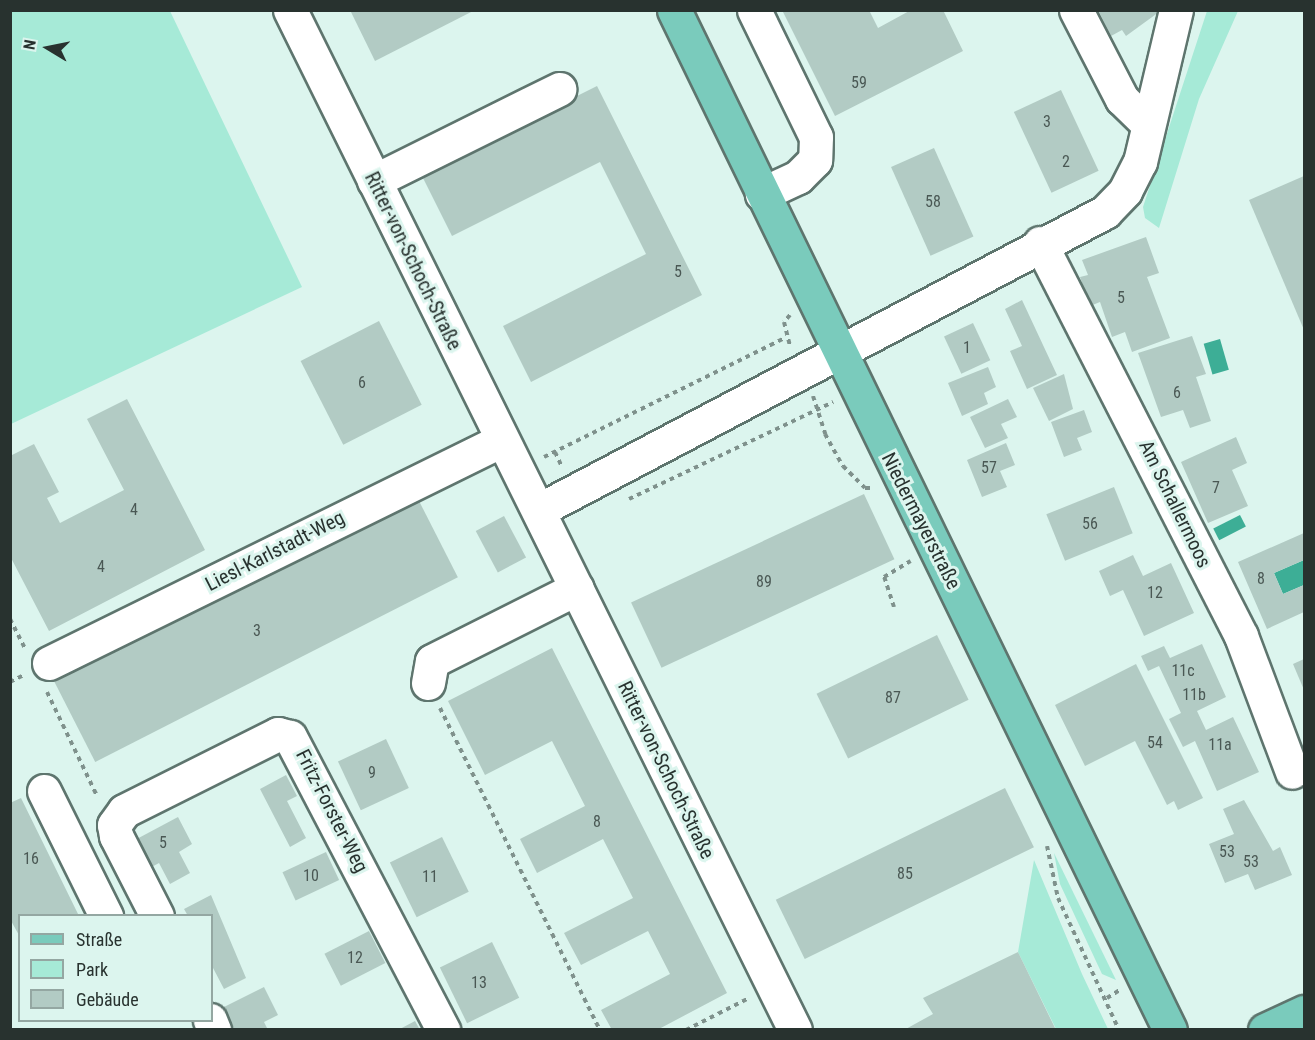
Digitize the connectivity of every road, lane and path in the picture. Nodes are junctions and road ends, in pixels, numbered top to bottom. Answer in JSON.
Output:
{"nodes":[{"id":1,"x":290,"y":10,"type":"edge"},
{"id":2,"x":674,"y":10,"type":"edge"},
{"id":3,"x":754,"y":10,"type":"edge"},
{"id":4,"x":1076,"y":10,"type":"edge"},
{"id":5,"x":1176,"y":10,"type":"edge"},
{"id":6,"x":559,"y":89,"type":"dead end"},
{"id":7,"x":1148,"y":124,"type":"junction"},
{"id":8,"x":374,"y":181,"type":"junction"},
{"id":9,"x":762,"y":194,"type":"junction"},
{"id":10,"x":1040,"y":243,"type":"junction"},
{"id":11,"x":838,"y":355,"type":"junction"},
{"id":12,"x":804,"y":372,"type":"junction"},
{"id":13,"x":509,"y":454,"type":"junction"},
{"id":14,"x":904,"y":487,"type":"junction"},
{"id":15,"x":539,"y":510,"type":"junction"},
{"id":16,"x":935,"y":548,"type":"junction"},
{"id":17,"x":577,"y":588,"type":"junction"},
{"id":18,"x":894,"y":607,"type":"dead end"},
{"id":19,"x":45,"y":671,"type":"joint"},
{"id":20,"x":428,"y":683,"type":"joint"},
{"id":21,"x":1292,"y":772,"type":"dead end"},
{"id":22,"x":44,"y":791,"type":"dead end"},
{"id":23,"x":1066,"y":812,"type":"junction"},
{"id":24,"x":114,"y":825,"type":"junction"},
{"id":25,"x":106,"y":914,"type":"edge"},
{"id":26,"x":157,"y":914,"type":"edge"},
{"id":27,"x":774,"y":986,"type":"junction"},
{"id":28,"x":1305,"y":1012,"type":"edge"},
{"id":29,"x":442,"y":1029,"type":"edge"},
{"id":30,"x":600,"y":1029,"type":"edge"},
{"id":31,"x":686,"y":1029,"type":"edge"},
{"id":32,"x":795,"y":1029,"type":"edge"},
{"id":33,"x":1119,"y":1029,"type":"edge"},
{"id":34,"x":1170,"y":1029,"type":"edge"},
{"id":35,"x":1265,"y":1029,"type":"edge"}],
"edges":[{"from":1,"to":8,"type":"street","name":"Ritter-von-Schoch-Straße"},
{"from":2,"to":9,"type":"main road","name":"Niedermayerstraße"},
{"from":3,"to":9,"type":"street"},
{"from":4,"to":7,"type":"street"},
{"from":5,"to":7,"type":"street"},
{"from":6,"to":8,"type":"street"},
{"from":7,"to":10,"type":"street"},
{"from":8,"to":13,"type":"street","name":"Ritter-von-Schoch-Straße"},
{"from":9,"to":11,"type":"main road","name":"Niedermayerstraße"},
{"from":10,"to":11,"type":"street"},
{"from":10,"to":21,"type":"street","name":"Am Schallermoos"},
{"from":11,"to":12,"type":"street"},
{"from":11,"to":14,"type":"main road","name":"Niedermayerstraße"},
{"from":12,"to":13,"type":"path"},
{"from":12,"to":14,"type":"path"},
{"from":12,"to":15,"type":"street"},
{"from":13,"to":15,"type":"street","name":"Ritter-von-Schoch-Straße"},
{"from":13,"to":19,"type":"street","name":"Liesl-Karlstadt-Weg"},
{"from":14,"to":16,"type":"main road","name":"Niedermayerstraße"},
{"from":15,"to":17,"type":"street","name":"Ritter-von-Schoch-Straße"},
{"from":16,"to":18,"type":"path"},
{"from":16,"to":23,"type":"main road","name":"Niedermayerstraße"},
{"from":17,"to":20,"type":"street"},
{"from":17,"to":27,"type":"street","name":"Ritter-von-Schoch-Straße"},
{"from":19,"to":24,"type":"path"},
{"from":20,"to":30,"type":"path"},
{"from":22,"to":25,"type":"street"},
{"from":23,"to":33,"type":"path"},
{"from":23,"to":34,"type":"main road","name":"Niedermayerstraße"},
{"from":24,"to":26,"type":"street"},
{"from":24,"to":29,"type":"street","name":"Fritz-Forster-Weg"},
{"from":27,"to":31,"type":"path"},
{"from":27,"to":32,"type":"street","name":"Ritter-von-Schoch-Straße"},
{"from":28,"to":35,"type":"main road"}]}
